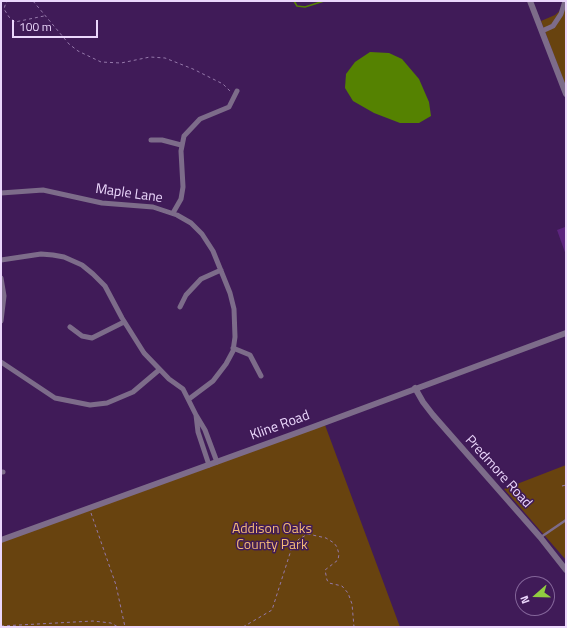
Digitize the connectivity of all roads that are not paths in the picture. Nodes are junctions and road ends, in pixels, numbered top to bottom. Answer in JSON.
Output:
{"nodes":[{"id":1,"x":530,"y":1,"type":"edge"},
{"id":2,"x":566,"y":1,"type":"edge"},
{"id":3,"x":542,"y":32,"type":"junction"},
{"id":4,"x":236,"y":93,"type":"road end"},
{"id":5,"x":566,"y":94,"type":"edge"},
{"id":6,"x":151,"y":140,"type":"dead end"},
{"id":7,"x":181,"y":145,"type":"junction"},
{"id":8,"x":1,"y":193,"type":"edge"},
{"id":9,"x":173,"y":213,"type":"junction"},
{"id":10,"x":1,"y":260,"type":"edge"},
{"id":11,"x":221,"y":270,"type":"junction"},
{"id":12,"x":1,"y":278,"type":"edge"},
{"id":13,"x":180,"y":307,"type":"dead end"},
{"id":14,"x":1,"y":321,"type":"edge"},
{"id":15,"x":124,"y":322,"type":"junction"},
{"id":16,"x":70,"y":327,"type":"dead end"},
{"id":17,"x":566,"y":333,"type":"edge"},
{"id":18,"x":233,"y":348,"type":"junction"},
{"id":19,"x":1,"y":362,"type":"edge"},
{"id":20,"x":159,"y":370,"type":"junction"},
{"id":21,"x":261,"y":376,"type":"dead end"},
{"id":22,"x":415,"y":388,"type":"junction"},
{"id":23,"x":189,"y":399,"type":"junction"},
{"id":24,"x":196,"y":415,"type":"junction"},
{"id":25,"x":217,"y":462,"type":"junction"},
{"id":26,"x":209,"y":465,"type":"junction"},
{"id":27,"x":566,"y":520,"type":"edge"},
{"id":28,"x":540,"y":537,"type":"junction"},
{"id":29,"x":1,"y":540,"type":"edge"},
{"id":30,"x":566,"y":570,"type":"edge"}],
"edges":[{"from":1,"to":3,"type":"street"},
{"from":2,"to":3,"type":"street"},
{"from":3,"to":5,"type":"street"},
{"from":4,"to":7,"type":"street"},
{"from":6,"to":7,"type":"street"},
{"from":7,"to":9,"type":"street"},
{"from":8,"to":9,"type":"street","name":"Maple Lane"},
{"from":9,"to":11,"type":"street","name":"Maple Lane"},
{"from":10,"to":15,"type":"street"},
{"from":11,"to":13,"type":"street"},
{"from":11,"to":18,"type":"street","name":"Maple Lane"},
{"from":12,"to":14,"type":"street"},
{"from":15,"to":16,"type":"street"},
{"from":15,"to":20,"type":"street"},
{"from":17,"to":22,"type":"street","name":"Kline Road"},
{"from":18,"to":21,"type":"street"},
{"from":18,"to":23,"type":"street","name":"Maple Lane"},
{"from":19,"to":20,"type":"street"},
{"from":20,"to":23,"type":"street"},
{"from":22,"to":25,"type":"street","name":"Kline Road"},
{"from":22,"to":28,"type":"street","name":"Predmore Road"},
{"from":23,"to":24,"type":"street"},
{"from":24,"to":25,"type":"street"},
{"from":24,"to":26,"type":"street"},
{"from":25,"to":26,"type":"street","name":"Kline Road"},
{"from":26,"to":29,"type":"street","name":"Kline Road"},
{"from":27,"to":28,"type":"lane"},
{"from":28,"to":30,"type":"street","name":"Predmore Road"}]}
